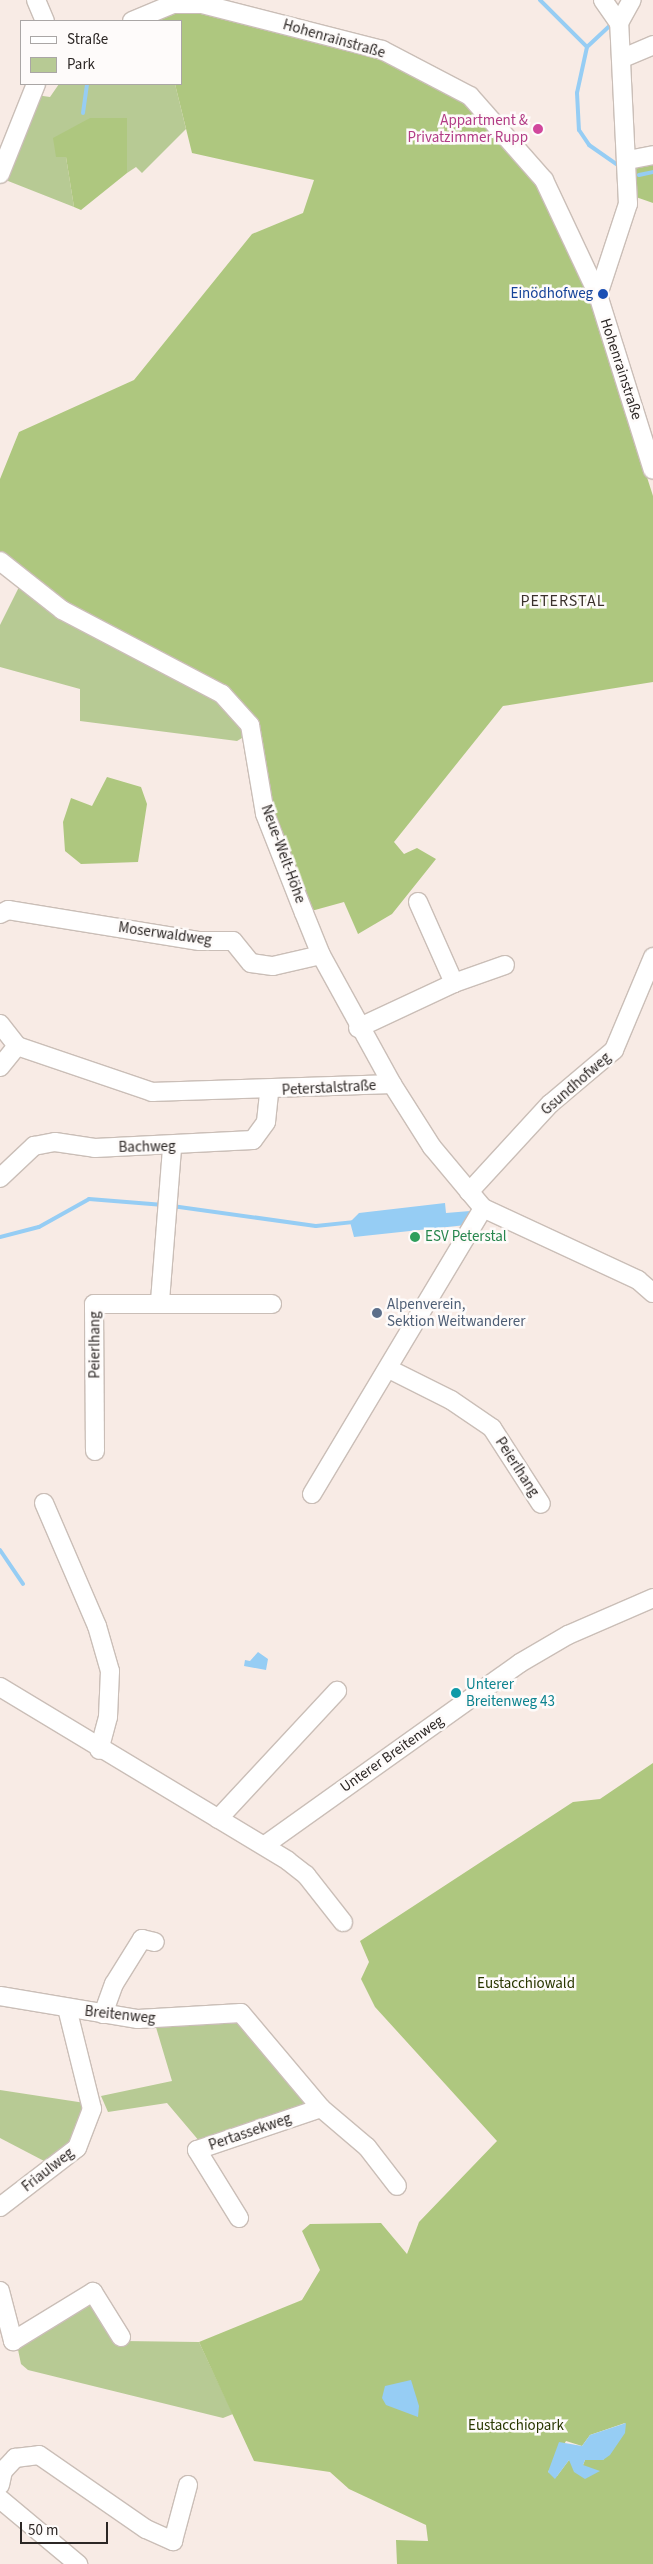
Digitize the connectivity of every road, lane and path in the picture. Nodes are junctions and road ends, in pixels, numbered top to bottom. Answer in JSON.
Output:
{"nodes":[{"id":1,"x":603,"y":0,"type":"edge"},
{"id":2,"x":632,"y":0,"type":"edge"},
{"id":3,"x":134,"y":20,"type":"edge"},
{"id":4,"x":619,"y":23,"type":"junction"},
{"id":5,"x":653,"y":45,"type":"edge"},
{"id":6,"x":623,"y":58,"type":"junction"},
{"id":7,"x":36,"y":85,"type":"edge"},
{"id":8,"x":653,"y":155,"type":"edge"},
{"id":9,"x":628,"y":160,"type":"junction"},
{"id":10,"x":0,"y":174,"type":"edge"},
{"id":11,"x":598,"y":295,"type":"junction"},
{"id":12,"x":653,"y":470,"type":"edge"},
{"id":13,"x":0,"y":561,"type":"edge"},
{"id":14,"x":418,"y":902,"type":"dead end"},
{"id":15,"x":0,"y":914,"type":"edge"},
{"id":16,"x":321,"y":955,"type":"junction"},
{"id":17,"x":653,"y":956,"type":"edge"},
{"id":18,"x":505,"y":965,"type":"dead end"},
{"id":19,"x":454,"y":983,"type":"junction"},
{"id":20,"x":0,"y":1024,"type":"edge"},
{"id":21,"x":358,"y":1028,"type":"junction"},
{"id":22,"x":17,"y":1046,"type":"junction"},
{"id":23,"x":0,"y":1067,"type":"edge"},
{"id":24,"x":392,"y":1084,"type":"junction"},
{"id":25,"x":269,"y":1091,"type":"junction"},
{"id":26,"x":172,"y":1148,"type":"junction"},
{"id":27,"x":0,"y":1178,"type":"edge"},
{"id":28,"x":469,"y":1192,"type":"junction"},
{"id":29,"x":483,"y":1208,"type":"junction"},
{"id":30,"x":653,"y":1293,"type":"edge"},
{"id":31,"x":160,"y":1301,"type":"junction"},
{"id":32,"x":272,"y":1304,"type":"dead end"},
{"id":33,"x":389,"y":1369,"type":"junction"},
{"id":34,"x":95,"y":1451,"type":"dead end"},
{"id":35,"x":312,"y":1494,"type":"dead end"},
{"id":36,"x":44,"y":1503,"type":"dead end"},
{"id":37,"x":541,"y":1504,"type":"dead end"},
{"id":38,"x":653,"y":1598,"type":"edge"},
{"id":39,"x":0,"y":1688,"type":"edge"},
{"id":40,"x":337,"y":1691,"type":"dead end"},
{"id":41,"x":99,"y":1750,"type":"junction"},
{"id":42,"x":218,"y":1819,"type":"junction"},
{"id":43,"x":265,"y":1845,"type":"junction"},
{"id":44,"x":342,"y":1922,"type":"dead end"},
{"id":45,"x":154,"y":1942,"type":"dead end"},
{"id":46,"x":0,"y":1996,"type":"edge"},
{"id":47,"x":67,"y":2008,"type":"junction"},
{"id":48,"x":103,"y":2014,"type":"junction"},
{"id":49,"x":320,"y":2108,"type":"junction"},
{"id":50,"x":397,"y":2186,"type":"dead end"},
{"id":51,"x":0,"y":2207,"type":"edge"},
{"id":52,"x":239,"y":2218,"type":"dead end"},
{"id":53,"x":0,"y":2291,"type":"edge"},
{"id":54,"x":121,"y":2337,"type":"dead end"},
{"id":55,"x":0,"y":2485,"type":"edge"},
{"id":56,"x":188,"y":2485,"type":"dead end"},
{"id":57,"x":0,"y":2499,"type":"edge"},
{"id":58,"x":78,"y":2564,"type":"edge"}],
"edges":[{"from":1,"to":4,"type":"street"},
{"from":2,"to":4,"type":"street"},
{"from":3,"to":11,"type":"street","name":"Hohenrainstraße"},
{"from":4,"to":6,"type":"street"},
{"from":5,"to":6,"type":"street"},
{"from":6,"to":9,"type":"street"},
{"from":7,"to":10,"type":"street"},
{"from":8,"to":9,"type":"street"},
{"from":9,"to":11,"type":"street"},
{"from":11,"to":12,"type":"street","name":"Hohenrainstraße"},
{"from":13,"to":16,"type":"street","name":"Neue-Welt-Höhe"},
{"from":14,"to":19,"type":"street"},
{"from":15,"to":16,"type":"street","name":"Moserwaldweg"},
{"from":16,"to":21,"type":"street","name":"Neue-Welt-Höhe"},
{"from":17,"to":28,"type":"street","name":"Gsundhofweg"},
{"from":18,"to":19,"type":"street"},
{"from":19,"to":21,"type":"street"},
{"from":20,"to":22,"type":"street"},
{"from":21,"to":24,"type":"street","name":"Neue-Welt-Höhe"},
{"from":22,"to":23,"type":"street"},
{"from":22,"to":25,"type":"street","name":"Peterstalstraße"},
{"from":24,"to":25,"type":"street","name":"Peterstalstraße"},
{"from":24,"to":28,"type":"street","name":"Peterstalstraße"},
{"from":25,"to":26,"type":"street","name":"Bachweg"},
{"from":26,"to":27,"type":"street","name":"Bachweg"},
{"from":26,"to":31,"type":"street"},
{"from":28,"to":29,"type":"street","name":"Peterstalstraße"},
{"from":29,"to":30,"type":"street","name":"Peterstalstraße"},
{"from":29,"to":33,"type":"street"},
{"from":31,"to":32,"type":"street","name":"Peierlhang"},
{"from":31,"to":34,"type":"street","name":"Peierlhang"},
{"from":33,"to":35,"type":"street"},
{"from":33,"to":37,"type":"street","name":"Peierlhang"},
{"from":36,"to":41,"type":"street"},
{"from":38,"to":43,"type":"street","name":"Unterer Breitenweg"},
{"from":39,"to":41,"type":"street"},
{"from":40,"to":42,"type":"street"},
{"from":41,"to":42,"type":"street"},
{"from":42,"to":43,"type":"street"},
{"from":43,"to":44,"type":"street"},
{"from":45,"to":48,"type":"street"},
{"from":46,"to":47,"type":"street","name":"Breitenweg"},
{"from":47,"to":48,"type":"street","name":"Breitenweg"},
{"from":47,"to":51,"type":"street","name":"Friaulweg"},
{"from":48,"to":49,"type":"street","name":"Breitenweg"},
{"from":49,"to":50,"type":"street"},
{"from":49,"to":52,"type":"street","name":"Pertassekweg"},
{"from":53,"to":54,"type":"street"},
{"from":55,"to":56,"type":"street"},
{"from":57,"to":58,"type":"street"}]}
